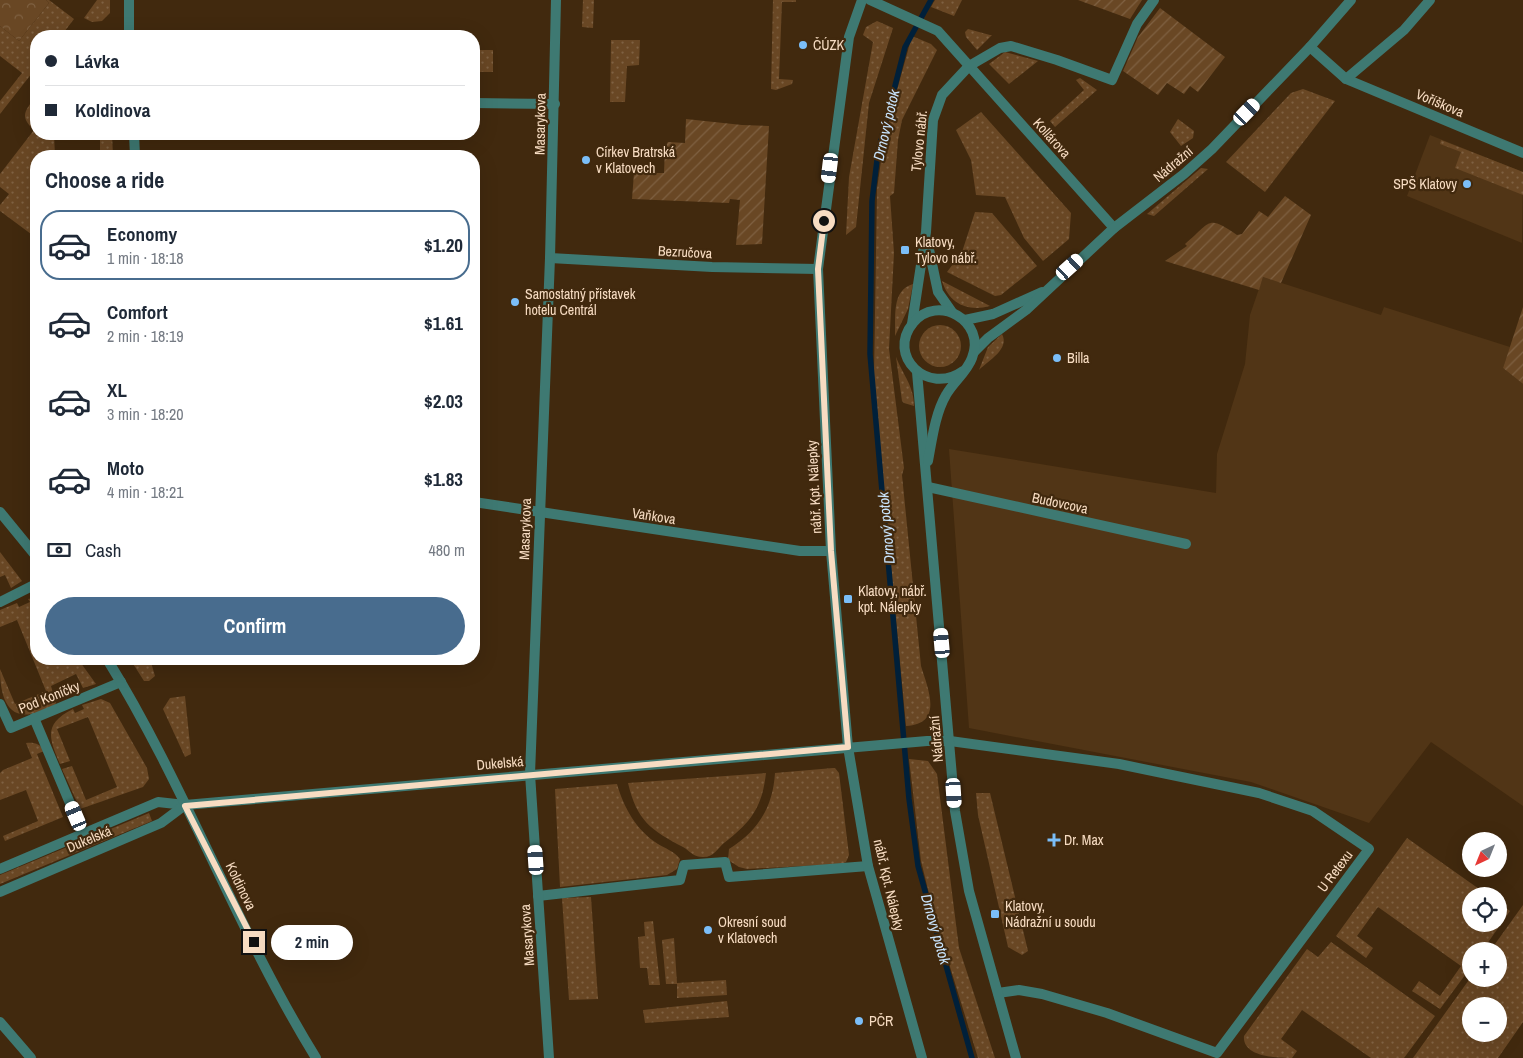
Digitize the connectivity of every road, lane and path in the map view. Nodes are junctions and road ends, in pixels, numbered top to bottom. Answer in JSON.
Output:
{"nodes":[{"id":1,"x":129,"y":0,"type":"edge"},
{"id":2,"x":556,"y":0,"type":"edge"},
{"id":3,"x":862,"y":0,"type":"edge"},
{"id":4,"x":870,"y":0,"type":"edge"},
{"id":5,"x":1154,"y":0,"type":"edge"},
{"id":6,"x":1351,"y":0,"type":"edge"},
{"id":7,"x":1430,"y":0,"type":"edge"},
{"id":8,"x":129,"y":30,"type":"edge"},
{"id":9,"x":1310,"y":47,"type":"junction"},
{"id":10,"x":969,"y":66,"type":"junction"},
{"id":11,"x":1346,"y":79,"type":"junction"},
{"id":12,"x":480,"y":104,"type":"edge"},
{"id":13,"x":555,"y":104,"type":"junction"},
{"id":14,"x":1523,"y":153,"type":"edge"},
{"id":15,"x":1114,"y":228,"type":"junction"},
{"id":16,"x":926,"y":232,"type":"junction"},
{"id":17,"x":550,"y":258,"type":"junction"},
{"id":18,"x":818,"y":269,"type":"junction"},
{"id":19,"x":1045,"y":290,"type":"junction"},
{"id":20,"x":952,"y":312,"type":"junction"},
{"id":21,"x":965,"y":320,"type":"junction"},
{"id":22,"x":912,"y":324,"type":"junction"},
{"id":23,"x":974,"y":352,"type":"junction"},
{"id":24,"x":963,"y":371,"type":"junction"},
{"id":25,"x":917,"y":372,"type":"junction"},
{"id":26,"x":925,"y":472,"type":"junction"},
{"id":27,"x":928,"y":487,"type":"junction"},
{"id":28,"x":480,"y":503,"type":"edge"},
{"id":29,"x":0,"y":512,"type":"edge"},
{"id":30,"x":540,"y":512,"type":"junction"},
{"id":31,"x":1186,"y":544,"type":"dead end"},
{"id":32,"x":30,"y":549,"type":"edge"},
{"id":33,"x":831,"y":551,"type":"junction"},
{"id":34,"x":30,"y":587,"type":"edge"},
{"id":35,"x":0,"y":602,"type":"edge"},
{"id":36,"x":111,"y":665,"type":"edge"},
{"id":37,"x":121,"y":682,"type":"junction"},
{"id":38,"x":0,"y":704,"type":"edge"},
{"id":39,"x":34,"y":718,"type":"junction"},
{"id":40,"x":950,"y":740,"type":"junction"},
{"id":41,"x":848,"y":747,"type":"junction"},
{"id":42,"x":530,"y":774,"type":"junction"},
{"id":43,"x":185,"y":806,"type":"junction"},
{"id":44,"x":83,"y":834,"type":"junction"},
{"id":45,"x":868,"y":866,"type":"junction"},
{"id":46,"x":0,"y":869,"type":"edge"},
{"id":47,"x":0,"y":892,"type":"edge"},
{"id":48,"x":538,"y":896,"type":"junction"},
{"id":49,"x":998,"y":993,"type":"junction"},
{"id":50,"x":0,"y":1022,"type":"edge"},
{"id":51,"x":31,"y":1058,"type":"edge"},
{"id":52,"x":316,"y":1058,"type":"edge"},
{"id":53,"x":549,"y":1058,"type":"edge"},
{"id":54,"x":922,"y":1058,"type":"edge"},
{"id":55,"x":1016,"y":1058,"type":"edge"}],
"edges":[{"from":1,"to":8,"type":"street"},
{"from":2,"to":13,"type":"street","name":"Masarykova"},
{"from":3,"to":18,"type":"street","name":"nábř. Kpt. Nálepky"},
{"from":4,"to":10,"type":"street","name":"Kollárova"},
{"from":5,"to":10,"type":"street"},
{"from":6,"to":9,"type":"street","name":"Nádražní"},
{"from":7,"to":11,"type":"street"},
{"from":9,"to":11,"type":"street","name":"Voříškova"},
{"from":9,"to":15,"type":"street","name":"Nádražní"},
{"from":10,"to":15,"type":"street","name":"Kollárova"},
{"from":10,"to":16,"type":"street","name":"Tylovo nábř."},
{"from":11,"to":14,"type":"street","name":"Voříškova"},
{"from":12,"to":13,"type":"street"},
{"from":13,"to":17,"type":"street","name":"Masarykova"},
{"from":15,"to":19,"type":"street","name":"Nádražní"},
{"from":16,"to":20,"type":"street","name":"Tylovo nábř."},
{"from":16,"to":22,"type":"street","name":"Tylovo nábř."},
{"from":17,"to":18,"type":"street","name":"Bezručova"},
{"from":17,"to":30,"type":"street","name":"Masarykova"},
{"from":18,"to":33,"type":"street","name":"nábř. Kpt. Nálepky"},
{"from":19,"to":21,"type":"street","name":"Nádražní"},
{"from":19,"to":23,"type":"street","name":"Nádražní"},
{"from":20,"to":21,"type":"street"},
{"from":20,"to":22,"type":"street"},
{"from":21,"to":23,"type":"street"},
{"from":22,"to":25,"type":"street","name":"Nádražní"},
{"from":23,"to":24,"type":"street","name":"Nádražní"},
{"from":24,"to":25,"type":"street"},
{"from":24,"to":26,"type":"street","name":"Nádražní"},
{"from":25,"to":26,"type":"street","name":"Nádražní"},
{"from":26,"to":27,"type":"street","name":"Nádražní"},
{"from":27,"to":31,"type":"street","name":"Budovcova"},
{"from":27,"to":40,"type":"street","name":"Nádražní"},
{"from":28,"to":30,"type":"street","name":"Vaňkova"},
{"from":29,"to":32,"type":"street"},
{"from":30,"to":33,"type":"street","name":"Vaňkova"},
{"from":30,"to":42,"type":"street","name":"Masarykova"},
{"from":33,"to":41,"type":"street","name":"nábř. Kpt. Nálepky"},
{"from":34,"to":35,"type":"street"},
{"from":36,"to":37,"type":"street"},
{"from":37,"to":39,"type":"street","name":"Pod Koníčky"},
{"from":37,"to":43,"type":"street"},
{"from":38,"to":39,"type":"street","name":"Pod Koníčky"},
{"from":39,"to":44,"type":"street"},
{"from":40,"to":41,"type":"street","name":"Dukelská"},
{"from":40,"to":49,"type":"street","name":"Nádražní"},
{"from":40,"to":49,"type":"street","name":"U Retexu"},
{"from":41,"to":42,"type":"street","name":"Dukelská"},
{"from":41,"to":45,"type":"street","name":"nábř. Kpt. Nálepky"},
{"from":42,"to":43,"type":"street","name":"Dukelská"},
{"from":42,"to":48,"type":"street","name":"Masarykova"},
{"from":43,"to":44,"type":"street","name":"Dukelská"},
{"from":43,"to":47,"type":"street","name":"Dukelská"},
{"from":43,"to":52,"type":"street","name":"Koldinova"},
{"from":44,"to":46,"type":"street","name":"Dukelská"},
{"from":45,"to":48,"type":"street"},
{"from":45,"to":54,"type":"street","name":"nábř. Kpt. Nálepky"},
{"from":48,"to":53,"type":"street","name":"Masarykova"},
{"from":49,"to":55,"type":"street","name":"Nádražní"},
{"from":50,"to":51,"type":"street"}]}
